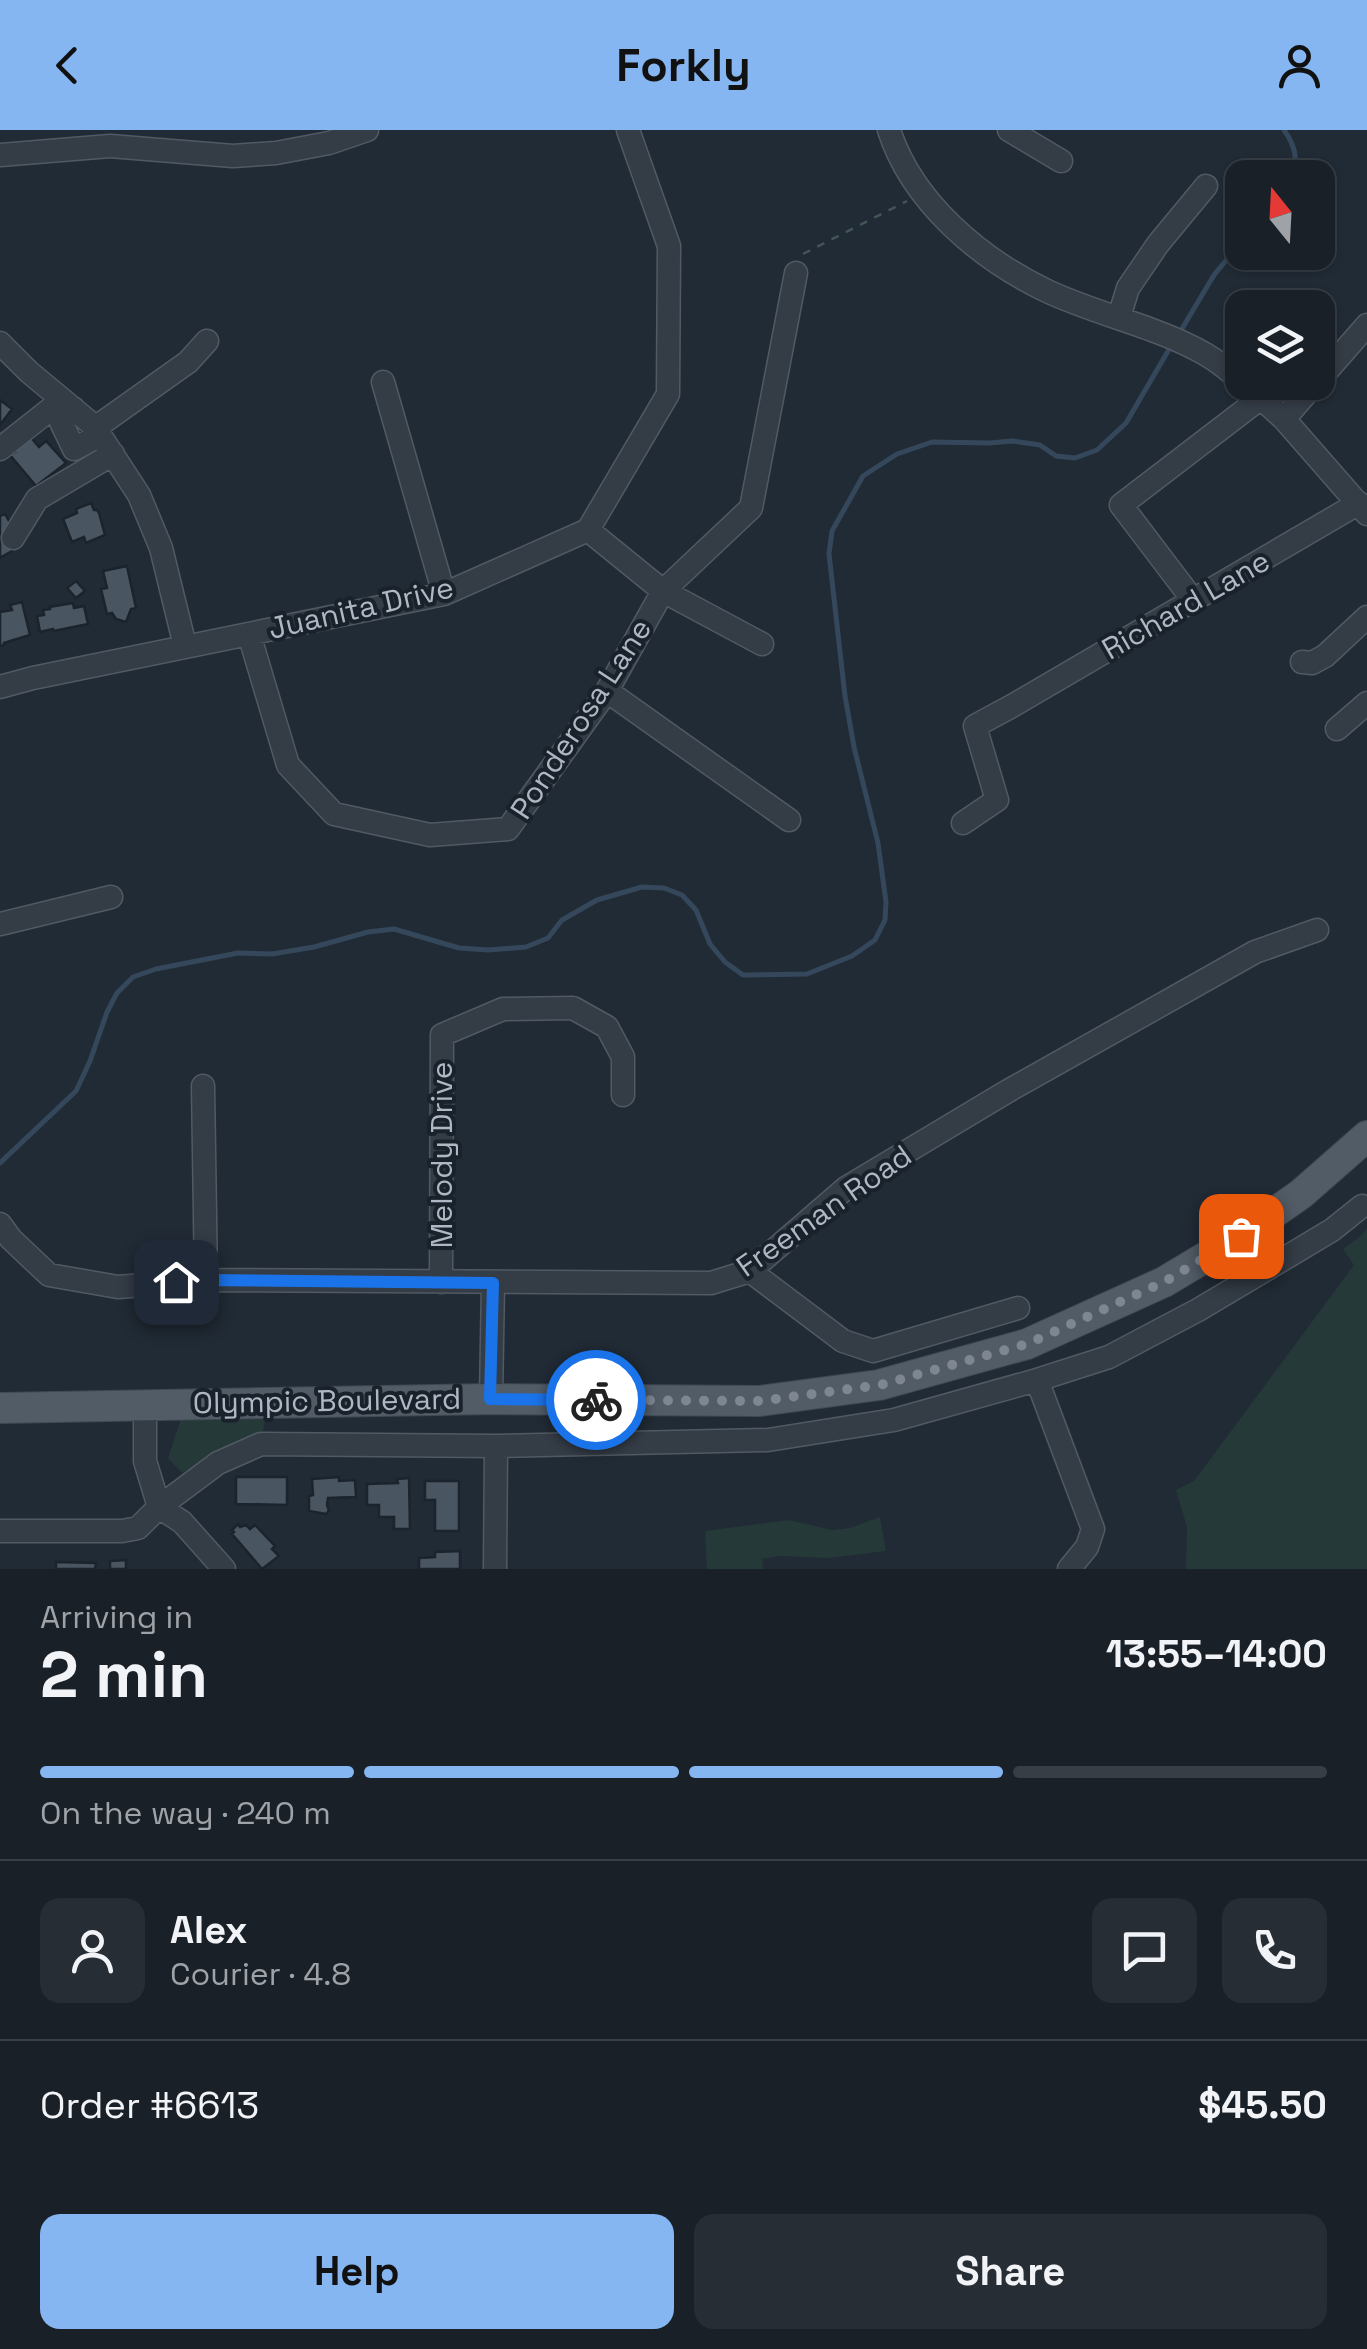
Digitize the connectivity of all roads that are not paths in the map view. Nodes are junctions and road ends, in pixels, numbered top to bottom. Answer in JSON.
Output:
{"nodes":[{"id":1,"x":367,"y":130,"type":"edge"},
{"id":2,"x":628,"y":130,"type":"edge"},
{"id":3,"x":889,"y":130,"type":"edge"},
{"id":4,"x":1008,"y":130,"type":"edge"},
{"id":5,"x":0,"y":155,"type":"edge"},
{"id":6,"x":1061,"y":160,"type":"dead end"},
{"id":7,"x":1206,"y":186,"type":"dead end"},
{"id":8,"x":796,"y":273,"type":"road end"},
{"id":9,"x":1119,"y":318,"type":"junction"},
{"id":10,"x":1367,"y":325,"type":"edge"},
{"id":11,"x":207,"y":341,"type":"dead end"},
{"id":12,"x":0,"y":343,"type":"edge"},
{"id":13,"x":1335,"y":361,"type":"edge"},
{"id":14,"x":1225,"y":369,"type":"edge"},
{"id":15,"x":383,"y":382,"type":"dead end"},
{"id":16,"x":1235,"y":400,"type":"edge"},
{"id":17,"x":1263,"y":400,"type":"edge"},
{"id":18,"x":1301,"y":400,"type":"edge"},
{"id":19,"x":68,"y":404,"type":"junction"},
{"id":20,"x":1284,"y":419,"type":"junction"},
{"id":21,"x":103,"y":439,"type":"junction"},
{"id":22,"x":0,"y":449,"type":"edge"},
{"id":23,"x":1363,"y":508,"type":"edge"},
{"id":24,"x":588,"y":530,"type":"junction"},
{"id":25,"x":13,"y":538,"type":"dead end"},
{"id":26,"x":663,"y":591,"type":"junction"},
{"id":27,"x":444,"y":594,"type":"junction"},
{"id":28,"x":1193,"y":600,"type":"junction"},
{"id":29,"x":1367,"y":617,"type":"edge"},
{"id":30,"x":249,"y":634,"type":"junction"},
{"id":31,"x":762,"y":644,"type":"dead end"},
{"id":32,"x":185,"y":646,"type":"junction"},
{"id":33,"x":1302,"y":662,"type":"dead end"},
{"id":34,"x":0,"y":687,"type":"edge"},
{"id":35,"x":606,"y":691,"type":"junction"},
{"id":36,"x":1367,"y":703,"type":"edge"},
{"id":37,"x":1337,"y":729,"type":"dead end"},
{"id":38,"x":789,"y":820,"type":"dead end"},
{"id":39,"x":963,"y":824,"type":"dead end"},
{"id":40,"x":112,"y":897,"type":"dead end"},
{"id":41,"x":0,"y":924,"type":"edge"},
{"id":42,"x":1317,"y":930,"type":"dead end"},
{"id":43,"x":203,"y":1086,"type":"dead end"},
{"id":44,"x":623,"y":1095,"type":"dead end"},
{"id":45,"x":1367,"y":1136,"type":"edge"},
{"id":46,"x":1362,"y":1206,"type":"dead end"},
{"id":47,"x":0,"y":1224,"type":"edge"},
{"id":48,"x":750,"y":1271,"type":"junction"},
{"id":49,"x":206,"y":1280,"type":"junction"},
{"id":50,"x":441,"y":1282,"type":"junction"},
{"id":51,"x":493,"y":1283,"type":"junction"},
{"id":52,"x":1018,"y":1308,"type":"dead end"},
{"id":53,"x":1037,"y":1380,"type":"junction"},
{"id":54,"x":490,"y":1399,"type":"junction"},
{"id":55,"x":144,"y":1404,"type":"junction"},
{"id":56,"x":0,"y":1408,"type":"edge"},
{"id":57,"x":496,"y":1446,"type":"junction"},
{"id":58,"x":160,"y":1506,"type":"junction"},
{"id":59,"x":0,"y":1531,"type":"edge"},
{"id":60,"x":224,"y":1569,"type":"edge"},
{"id":61,"x":495,"y":1569,"type":"edge"},
{"id":62,"x":1069,"y":1569,"type":"edge"}],
"edges":[{"from":1,"to":5,"type":"street"},
{"from":2,"to":24,"type":"street"},
{"from":3,"to":9,"type":"street"},
{"from":4,"to":6,"type":"street"},
{"from":7,"to":9,"type":"street"},
{"from":8,"to":26,"type":"street","name":"Ponderosa Lane"},
{"from":9,"to":14,"type":"street"},
{"from":10,"to":13,"type":"street"},
{"from":11,"to":21,"type":"street"},
{"from":12,"to":19,"type":"street"},
{"from":15,"to":27,"type":"street"},
{"from":16,"to":28,"type":"street"},
{"from":17,"to":20,"type":"street"},
{"from":18,"to":20,"type":"street"},
{"from":19,"to":21,"type":"street"},
{"from":19,"to":22,"type":"street"},
{"from":20,"to":23,"type":"street"},
{"from":21,"to":25,"type":"street"},
{"from":21,"to":32,"type":"street"},
{"from":23,"to":28,"type":"street","name":"Richard Lane"},
{"from":24,"to":26,"type":"street"},
{"from":24,"to":27,"type":"street","name":"Juanita Drive"},
{"from":26,"to":31,"type":"street"},
{"from":26,"to":35,"type":"street","name":"Ponderosa Lane"},
{"from":27,"to":30,"type":"street","name":"Juanita Drive"},
{"from":28,"to":39,"type":"street","name":"Richard Lane"},
{"from":29,"to":33,"type":"street"},
{"from":30,"to":32,"type":"street","name":"Juanita Drive"},
{"from":30,"to":35,"type":"street","name":"Ponderosa Lane"},
{"from":32,"to":34,"type":"street","name":"Juanita Drive"},
{"from":35,"to":38,"type":"street"},
{"from":36,"to":37,"type":"street"},
{"from":40,"to":41,"type":"street"},
{"from":42,"to":48,"type":"street","name":"Freeman Road"},
{"from":43,"to":49,"type":"street"},
{"from":44,"to":50,"type":"street","name":"Melody Drive"},
{"from":45,"to":54,"type":"main road","name":"Olympic Boulevard"},
{"from":46,"to":53,"type":"street"},
{"from":47,"to":49,"type":"street","name":"Freeman Road"},
{"from":48,"to":51,"type":"street","name":"Freeman Road"},
{"from":48,"to":52,"type":"street"},
{"from":49,"to":50,"type":"street","name":"Freeman Road"},
{"from":50,"to":51,"type":"street","name":"Freeman Road"},
{"from":51,"to":54,"type":"street"},
{"from":53,"to":57,"type":"street"},
{"from":53,"to":62,"type":"street"},
{"from":54,"to":55,"type":"main road","name":"Olympic Boulevard"},
{"from":55,"to":56,"type":"main road","name":"Olympic Boulevard"},
{"from":55,"to":58,"type":"street"},
{"from":57,"to":58,"type":"street"},
{"from":57,"to":61,"type":"street"},
{"from":58,"to":59,"type":"street"},
{"from":58,"to":60,"type":"street"}]}
